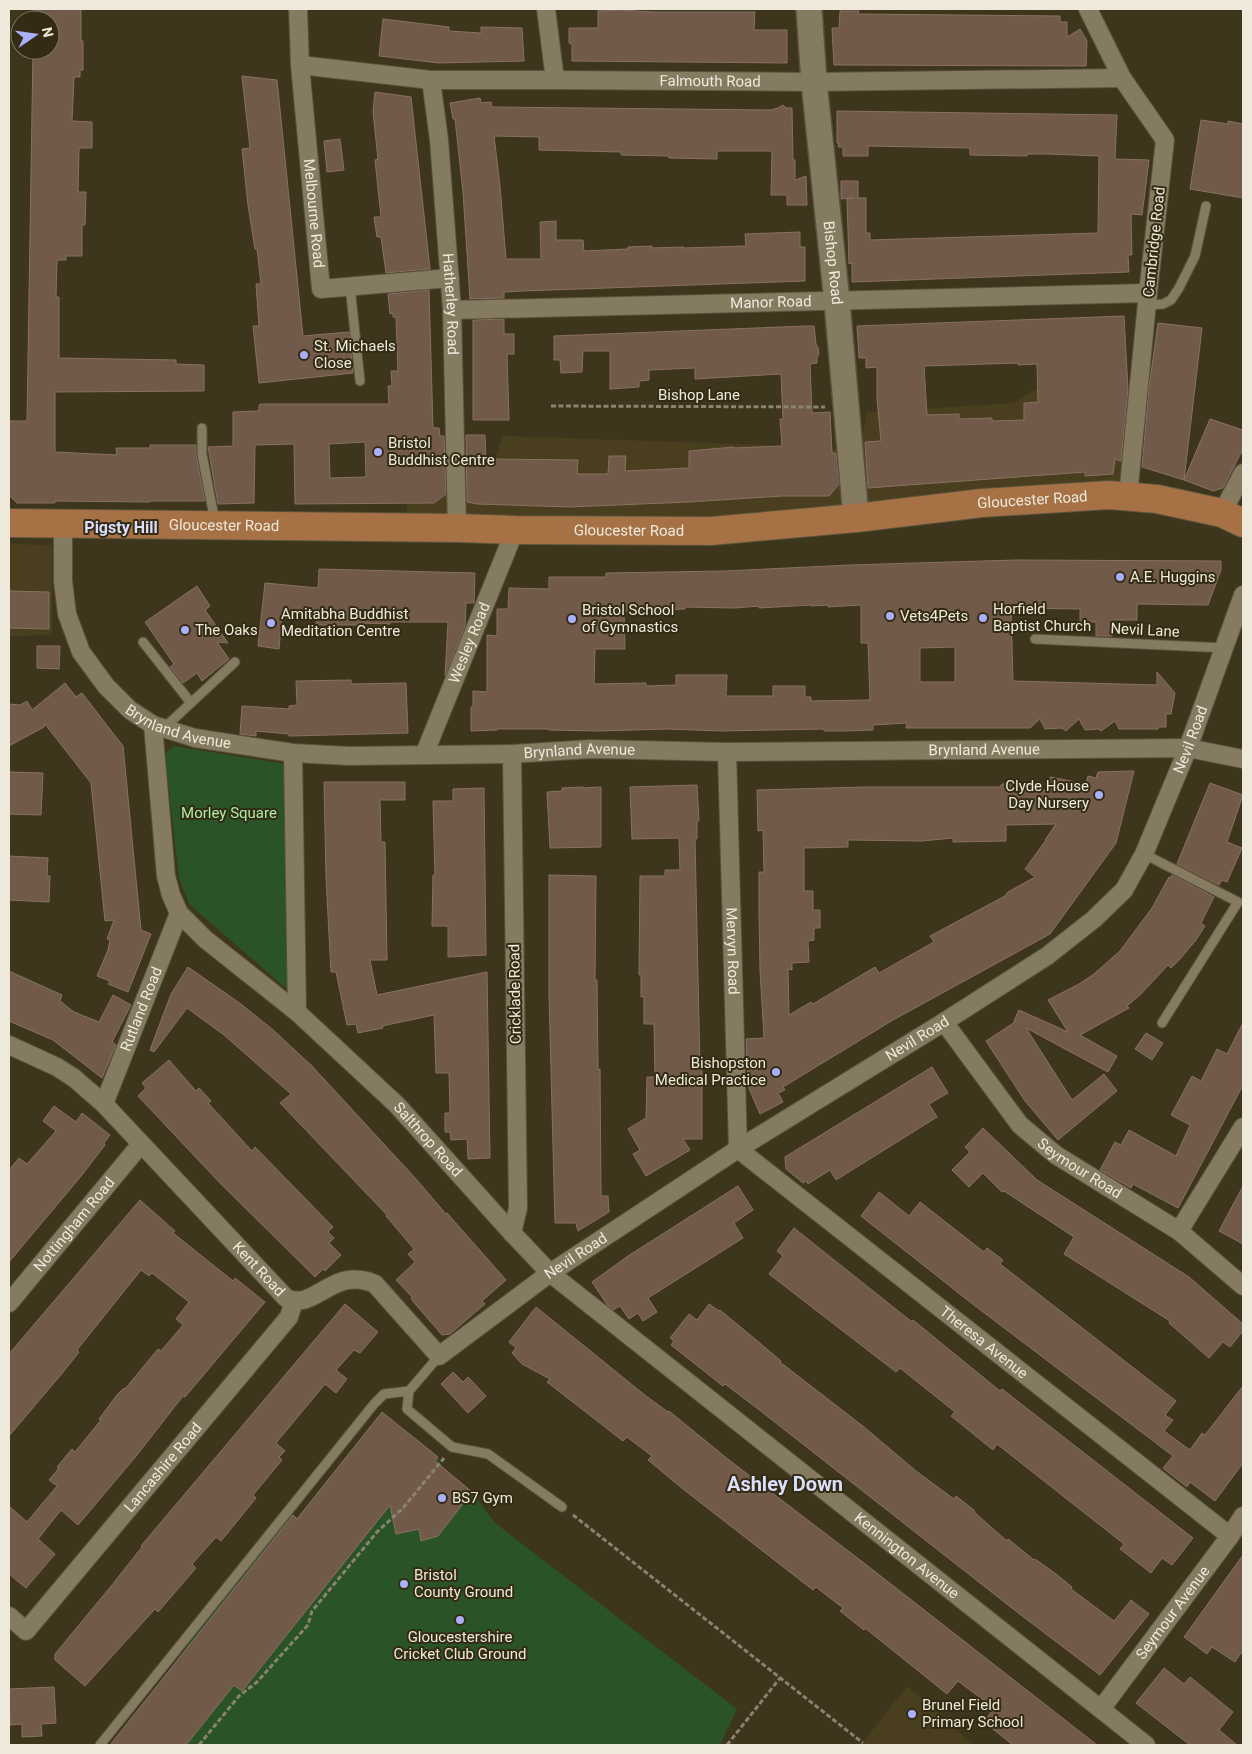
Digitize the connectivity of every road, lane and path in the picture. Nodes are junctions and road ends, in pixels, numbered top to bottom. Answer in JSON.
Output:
{"nodes":[{"id":1,"x":298,"y":9,"type":"edge"},
{"id":2,"x":546,"y":9,"type":"edge"},
{"id":3,"x":809,"y":9,"type":"edge"},
{"id":4,"x":1088,"y":9,"type":"edge"},
{"id":5,"x":300,"y":66,"type":"junction"},
{"id":6,"x":1122,"y":78,"type":"junction"},
{"id":7,"x":431,"y":80,"type":"junction"},
{"id":8,"x":555,"y":80,"type":"junction"},
{"id":9,"x":814,"y":82,"type":"junction"},
{"id":10,"x":1206,"y":206,"type":"dead end"},
{"id":11,"x":450,"y":278,"type":"junction"},
{"id":12,"x":350,"y":286,"type":"junction"},
{"id":13,"x":1148,"y":299,"type":"junction"},
{"id":14,"x":837,"y":302,"type":"junction"},
{"id":15,"x":452,"y":310,"type":"junction"},
{"id":16,"x":360,"y":381,"type":"dead end"},
{"id":17,"x":551,"y":406,"type":"dead end"},
{"id":18,"x":846,"y":407,"type":"junction"},
{"id":19,"x":202,"y":428,"type":"dead end"},
{"id":20,"x":1243,"y":474,"type":"edge"},
{"id":21,"x":1128,"y":496,"type":"junction"},
{"id":22,"x":856,"y":518,"type":"junction"},
{"id":23,"x":1233,"y":518,"type":"edge"},
{"id":24,"x":9,"y":523,"type":"edge"},
{"id":25,"x":63,"y":524,"type":"junction"},
{"id":26,"x":216,"y":525,"type":"junction"},
{"id":27,"x":456,"y":528,"type":"junction"},
{"id":28,"x":515,"y":530,"type":"junction"},
{"id":29,"x":1243,"y":596,"type":"edge"},
{"id":30,"x":1035,"y":638,"type":"dead end"},
{"id":31,"x":143,"y":642,"type":"dead end"},
{"id":32,"x":1225,"y":648,"type":"junction"},
{"id":33,"x":235,"y":662,"type":"dead end"},
{"id":34,"x":191,"y":704,"type":"junction"},
{"id":35,"x":158,"y":726,"type":"junction"},
{"id":36,"x":1188,"y":748,"type":"junction"},
{"id":37,"x":727,"y":752,"type":"junction"},
{"id":38,"x":293,"y":753,"type":"junction"},
{"id":39,"x":512,"y":754,"type":"junction"},
{"id":40,"x":424,"y":755,"type":"junction"},
{"id":41,"x":1243,"y":759,"type":"edge"},
{"id":42,"x":1144,"y":854,"type":"junction"},
{"id":43,"x":179,"y":913,"type":"junction"},
{"id":44,"x":297,"y":1012,"type":"junction"},
{"id":45,"x":944,"y":1022,"type":"junction"},
{"id":46,"x":1162,"y":1023,"type":"dead end"},
{"id":47,"x":9,"y":1045,"type":"edge"},
{"id":48,"x":104,"y":1104,"type":"junction"},
{"id":49,"x":1243,"y":1127,"type":"edge"},
{"id":50,"x":141,"y":1144,"type":"junction"},
{"id":51,"x":738,"y":1148,"type":"junction"},
{"id":52,"x":1179,"y":1231,"type":"junction"},
{"id":53,"x":512,"y":1233,"type":"junction"},
{"id":54,"x":550,"y":1273,"type":"junction"},
{"id":55,"x":1243,"y":1286,"type":"edge"},
{"id":56,"x":294,"y":1301,"type":"junction"},
{"id":57,"x":9,"y":1303,"type":"edge"},
{"id":58,"x":439,"y":1356,"type":"junction"},
{"id":59,"x":409,"y":1391,"type":"junction"},
{"id":60,"x":452,"y":1447,"type":"junction"},
{"id":61,"x":562,"y":1507,"type":"joint"},
{"id":62,"x":1243,"y":1516,"type":"edge"},
{"id":63,"x":1230,"y":1536,"type":"junction"},
{"id":64,"x":9,"y":1616,"type":"edge"},
{"id":65,"x":780,"y":1678,"type":"junction"},
{"id":66,"x":1101,"y":1709,"type":"junction"},
{"id":67,"x":863,"y":1743,"type":"dead end"},
{"id":68,"x":100,"y":1745,"type":"edge"},
{"id":69,"x":199,"y":1745,"type":"edge"},
{"id":70,"x":727,"y":1745,"type":"edge"},
{"id":71,"x":1146,"y":1745,"type":"edge"}],
"edges":[{"from":1,"to":5,"type":"street","name":"Melbourne Road"},
{"from":2,"to":8,"type":"street"},
{"from":3,"to":9,"type":"street","name":"Bishop Road"},
{"from":4,"to":6,"type":"street","name":"Cambridge Road"},
{"from":5,"to":7,"type":"street","name":"Falmouth Road"},
{"from":5,"to":12,"type":"street","name":"Melbourne Road"},
{"from":6,"to":9,"type":"street","name":"Falmouth Road"},
{"from":6,"to":13,"type":"street","name":"Cambridge Road"},
{"from":7,"to":8,"type":"street","name":"Falmouth Road"},
{"from":7,"to":11,"type":"street","name":"Hatherley Road"},
{"from":8,"to":9,"type":"street","name":"Falmouth Road"},
{"from":9,"to":14,"type":"street","name":"Bishop Road"},
{"from":10,"to":13,"type":"lane"},
{"from":11,"to":12,"type":"street","name":"Melbourne Road"},
{"from":11,"to":15,"type":"street","name":"Hatherley Road"},
{"from":12,"to":16,"type":"lane"},
{"from":13,"to":14,"type":"street","name":"Manor Road"},
{"from":13,"to":21,"type":"street","name":"Cambridge Road"},
{"from":14,"to":15,"type":"street","name":"Manor Road"},
{"from":14,"to":18,"type":"street","name":"Bishop Road"},
{"from":15,"to":27,"type":"street","name":"Hatherley Road"},
{"from":17,"to":18,"type":"path","name":"Bishop Lane"},
{"from":18,"to":22,"type":"street","name":"Bishop Road"},
{"from":19,"to":26,"type":"lane"},
{"from":20,"to":23,"type":"street"},
{"from":21,"to":22,"type":"main road","name":"Gloucester Road"},
{"from":21,"to":23,"type":"main road","name":"Gloucester Road"},
{"from":22,"to":28,"type":"main road","name":"Gloucester Road"},
{"from":24,"to":25,"type":"main road","name":"Gloucester Road"},
{"from":25,"to":26,"type":"main road","name":"Gloucester Road"},
{"from":25,"to":35,"type":"street","name":"Brynland Avenue"},
{"from":26,"to":27,"type":"main road","name":"Gloucester Road"},
{"from":27,"to":28,"type":"main road","name":"Gloucester Road"},
{"from":28,"to":40,"type":"street","name":"Wesley Road"},
{"from":29,"to":32,"type":"street","name":"Nevil Road"},
{"from":30,"to":32,"type":"lane","name":"Nevil Lane"},
{"from":31,"to":34,"type":"lane"},
{"from":32,"to":36,"type":"street","name":"Nevil Road"},
{"from":33,"to":34,"type":"lane"},
{"from":34,"to":35,"type":"lane"},
{"from":35,"to":38,"type":"street","name":"Brynland Avenue"},
{"from":35,"to":43,"type":"street"},
{"from":36,"to":37,"type":"street","name":"Brynland Avenue"},
{"from":36,"to":41,"type":"street","name":"Brynland Avenue"},
{"from":36,"to":42,"type":"street","name":"Nevil Road"},
{"from":37,"to":39,"type":"street","name":"Brynland Avenue"},
{"from":37,"to":51,"type":"street","name":"Mervyn Road"},
{"from":38,"to":40,"type":"street","name":"Brynland Avenue"},
{"from":38,"to":44,"type":"street"},
{"from":39,"to":40,"type":"street","name":"Brynland Avenue"},
{"from":39,"to":53,"type":"street","name":"Cricklade Road"},
{"from":42,"to":45,"type":"street","name":"Nevil Road"},
{"from":42,"to":46,"type":"lane"},
{"from":43,"to":44,"type":"street"},
{"from":43,"to":48,"type":"street","name":"Rutland Road"},
{"from":44,"to":53,"type":"street","name":"Salthrop Road"},
{"from":45,"to":51,"type":"street","name":"Nevil Road"},
{"from":45,"to":52,"type":"street","name":"Seymour Road"},
{"from":47,"to":48,"type":"street","name":"Kent Road"},
{"from":48,"to":50,"type":"street","name":"Kent Road"},
{"from":49,"to":52,"type":"street"},
{"from":50,"to":56,"type":"street","name":"Kent Road"},
{"from":50,"to":57,"type":"street","name":"Nottingham Road"},
{"from":51,"to":54,"type":"street","name":"Nevil Road"},
{"from":51,"to":63,"type":"street","name":"Theresa Avenue"},
{"from":52,"to":55,"type":"street","name":"Seymour Road"},
{"from":53,"to":54,"type":"street","name":"Salthrop Road"},
{"from":54,"to":58,"type":"street","name":"Nevil Road"},
{"from":54,"to":66,"type":"street","name":"Kennington Avenue"},
{"from":56,"to":58,"type":"street","name":"Kent Road"},
{"from":56,"to":64,"type":"street","name":"Lancashire Road"},
{"from":58,"to":59,"type":"lane"},
{"from":59,"to":60,"type":"lane"},
{"from":59,"to":68,"type":"lane"},
{"from":60,"to":61,"type":"lane"},
{"from":60,"to":69,"type":"path"},
{"from":61,"to":65,"type":"path"},
{"from":62,"to":63,"type":"street","name":"Seymour Avenue"},
{"from":63,"to":66,"type":"street","name":"Seymour Avenue"},
{"from":65,"to":67,"type":"path"},
{"from":65,"to":70,"type":"path"},
{"from":66,"to":71,"type":"street","name":"Kennington Avenue"}]}
